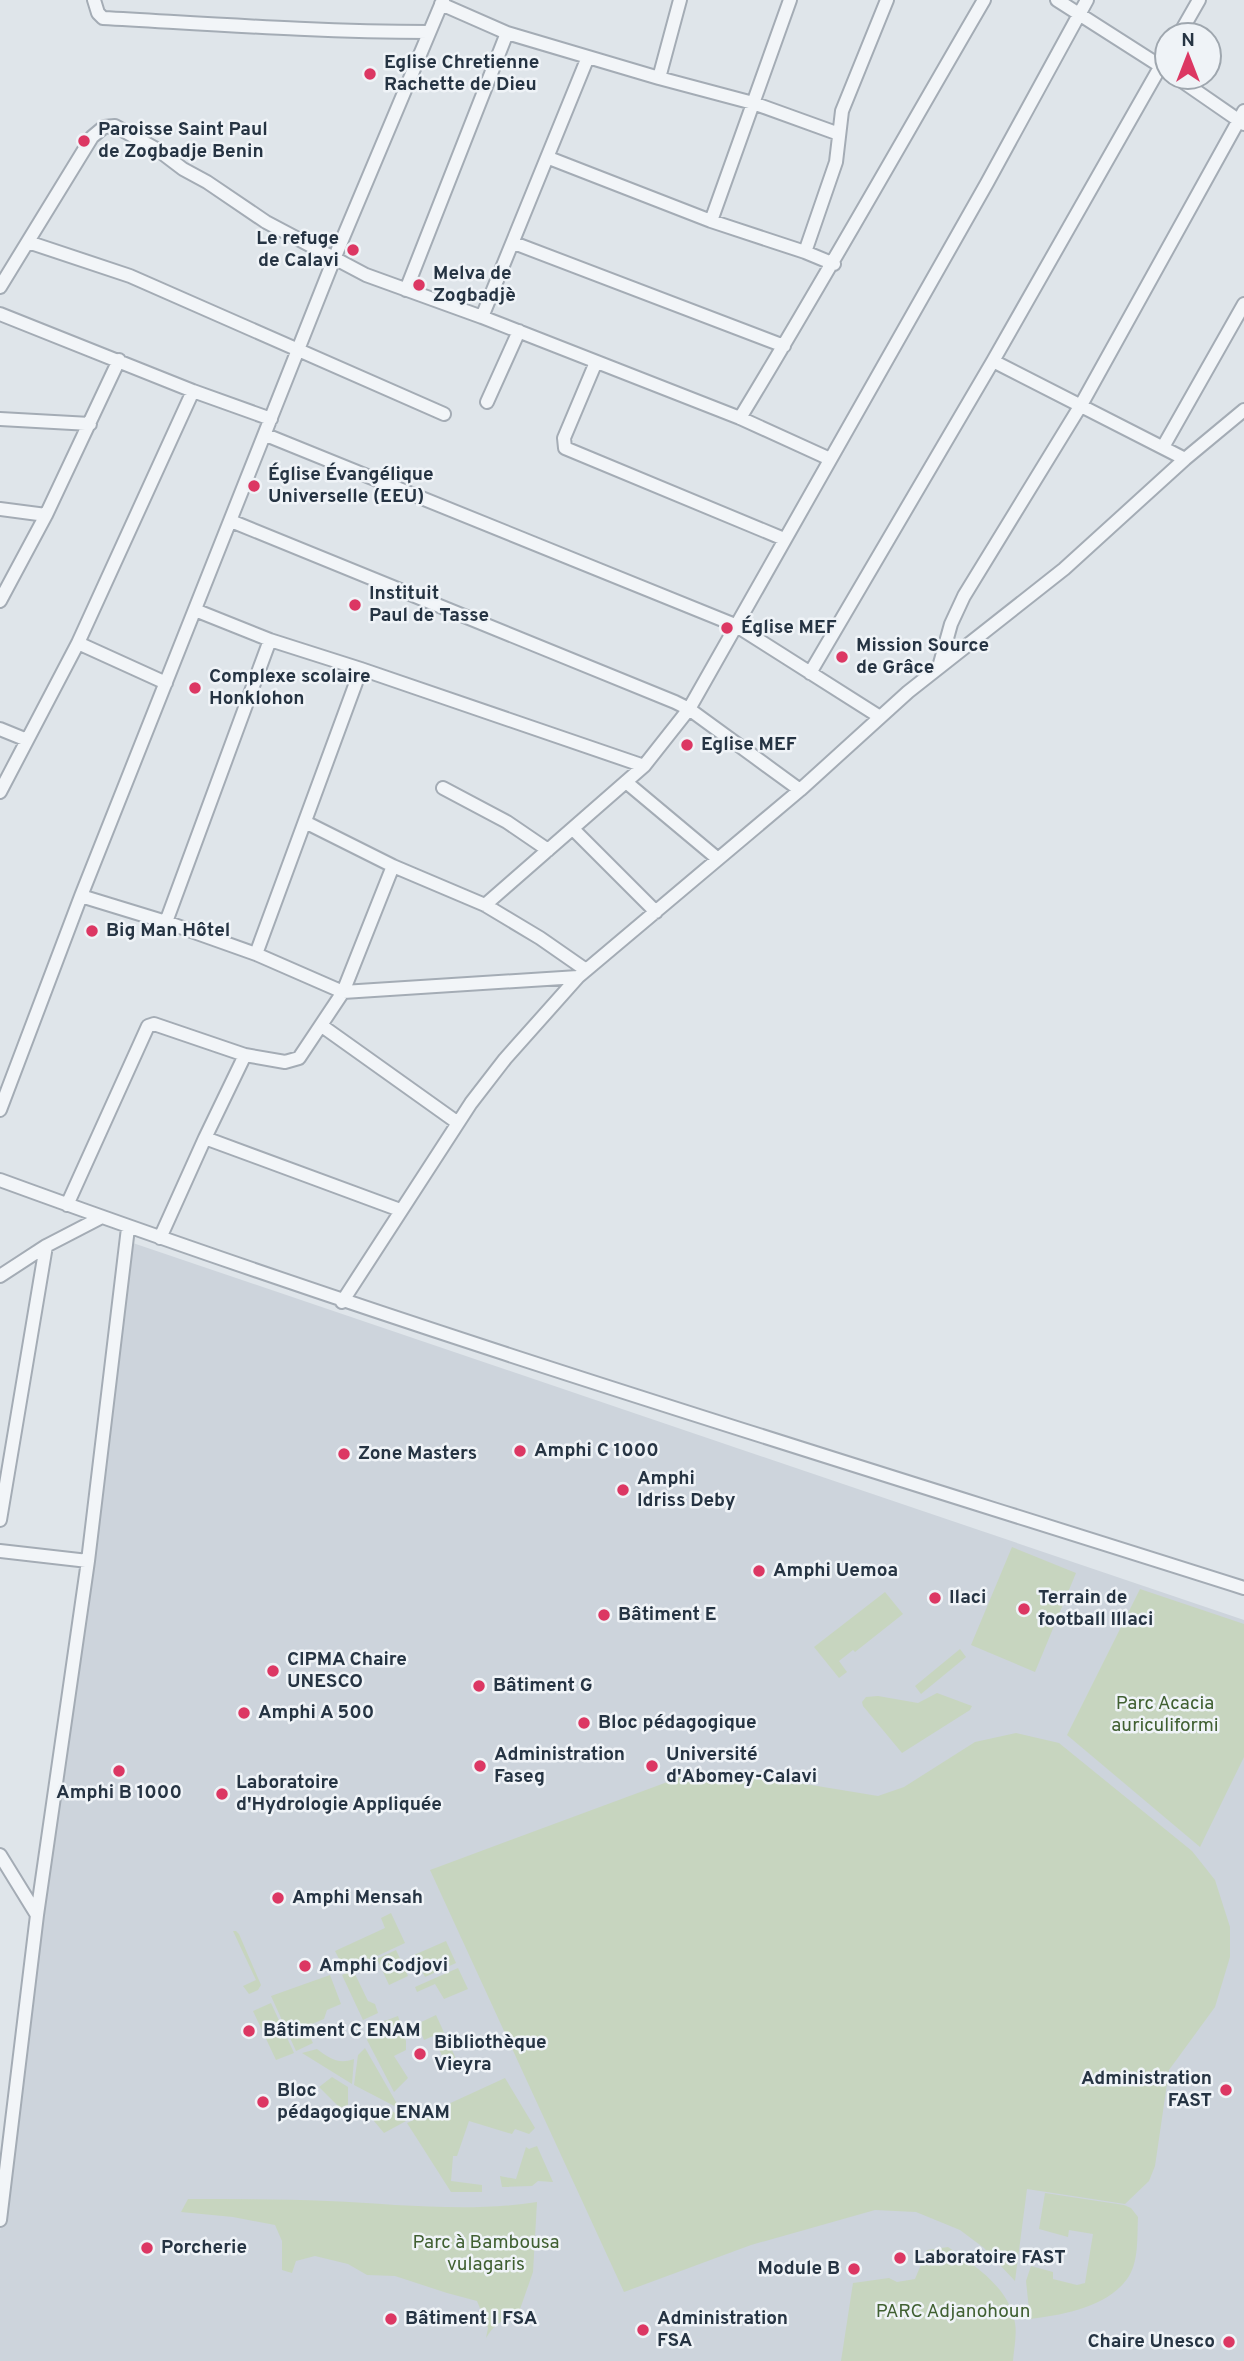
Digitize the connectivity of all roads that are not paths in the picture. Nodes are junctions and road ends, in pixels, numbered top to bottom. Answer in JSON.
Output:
{"nodes":[{"id":1,"x":94,"y":0,"type":"edge"},
{"id":2,"x":680,"y":0,"type":"edge"},
{"id":3,"x":790,"y":0,"type":"edge"},
{"id":4,"x":887,"y":0,"type":"edge"},
{"id":5,"x":984,"y":0,"type":"edge"},
{"id":6,"x":1056,"y":0,"type":"edge"},
{"id":7,"x":1087,"y":0,"type":"edge"},
{"id":8,"x":1199,"y":0,"type":"edge"},
{"id":9,"x":442,"y":2,"type":"edge"},
{"id":10,"x":1079,"y":15,"type":"junction"},
{"id":11,"x":1187,"y":21,"type":"edge"},
{"id":12,"x":429,"y":32,"type":"junction"},
{"id":13,"x":508,"y":33,"type":"junction"},
{"id":14,"x":588,"y":57,"type":"junction"},
{"id":15,"x":1153,"y":57,"type":"edge"},
{"id":16,"x":659,"y":78,"type":"junction"},
{"id":17,"x":1153,"y":85,"type":"edge"},
{"id":18,"x":1198,"y":91,"type":"edge"},
{"id":19,"x":753,"y":103,"type":"junction"},
{"id":20,"x":1242,"y":119,"type":"edge"},
{"id":21,"x":839,"y":134,"type":"junction"},
{"id":22,"x":549,"y":158,"type":"junction"},
{"id":23,"x":711,"y":221,"type":"junction"},
{"id":24,"x":28,"y":242,"type":"junction"},
{"id":25,"x":514,"y":243,"type":"junction"},
{"id":26,"x":805,"y":252,"type":"junction"},
{"id":27,"x":334,"y":259,"type":"junction"},
{"id":28,"x":834,"y":264,"type":"junction"},
{"id":29,"x":0,"y":287,"type":"edge"},
{"id":30,"x":406,"y":289,"type":"junction"},
{"id":31,"x":1244,"y":304,"type":"edge"},
{"id":32,"x":0,"y":314,"type":"edge"},
{"id":33,"x":482,"y":317,"type":"junction"},
{"id":34,"x":519,"y":331,"type":"junction"},
{"id":35,"x":784,"y":346,"type":"junction"},
{"id":36,"x":299,"y":352,"type":"junction"},
{"id":37,"x":119,"y":360,"type":"junction"},
{"id":38,"x":993,"y":361,"type":"junction"},
{"id":39,"x":596,"y":362,"type":"junction"},
{"id":40,"x":193,"y":391,"type":"junction"},
{"id":41,"x":487,"y":402,"type":"dead end"},
{"id":42,"x":1081,"y":405,"type":"junction"},
{"id":43,"x":1244,"y":410,"type":"edge"},
{"id":44,"x":444,"y":414,"type":"dead end"},
{"id":45,"x":740,"y":418,"type":"junction"},
{"id":46,"x":0,"y":419,"type":"edge"},
{"id":47,"x":271,"y":419,"type":"junction"},
{"id":48,"x":90,"y":424,"type":"junction"},
{"id":49,"x":266,"y":435,"type":"junction"},
{"id":50,"x":1163,"y":447,"type":"junction"},
{"id":51,"x":830,"y":459,"type":"junction"},
{"id":52,"x":1185,"y":459,"type":"junction"},
{"id":53,"x":0,"y":509,"type":"edge"},
{"id":54,"x":46,"y":515,"type":"junction"},
{"id":55,"x":232,"y":521,"type":"junction"},
{"id":56,"x":784,"y":539,"type":"junction"},
{"id":57,"x":0,"y":601,"type":"edge"},
{"id":58,"x":195,"y":610,"type":"junction"},
{"id":59,"x":735,"y":625,"type":"junction"},
{"id":60,"x":270,"y":640,"type":"junction"},
{"id":61,"x":78,"y":643,"type":"junction"},
{"id":62,"x":939,"y":667,"type":"junction"},
{"id":63,"x":361,"y":669,"type":"junction"},
{"id":64,"x":810,"y":673,"type":"junction"},
{"id":65,"x":166,"y":682,"type":"junction"},
{"id":66,"x":689,"y":709,"type":"junction"},
{"id":67,"x":880,"y":717,"type":"junction"},
{"id":68,"x":0,"y":729,"type":"edge"},
{"id":69,"x":27,"y":740,"type":"junction"},
{"id":70,"x":644,"y":766,"type":"junction"},
{"id":71,"x":626,"y":782,"type":"junction"},
{"id":72,"x":443,"y":788,"type":"dead end"},
{"id":73,"x":800,"y":790,"type":"junction"},
{"id":74,"x":0,"y":792,"type":"edge"},
{"id":75,"x":305,"y":822,"type":"junction"},
{"id":76,"x":573,"y":829,"type":"junction"},
{"id":77,"x":548,"y":850,"type":"junction"},
{"id":78,"x":718,"y":859,"type":"junction"},
{"id":79,"x":393,"y":866,"type":"junction"},
{"id":80,"x":80,"y":896,"type":"junction"},
{"id":81,"x":485,"y":905,"type":"junction"},
{"id":82,"x":656,"y":912,"type":"junction"},
{"id":83,"x":166,"y":922,"type":"junction"},
{"id":84,"x":256,"y":954,"type":"junction"},
{"id":85,"x":582,"y":974,"type":"junction"},
{"id":86,"x":343,"y":992,"type":"junction"},
{"id":87,"x":322,"y":1026,"type":"junction"},
{"id":88,"x":245,"y":1055,"type":"junction"},
{"id":89,"x":0,"y":1110,"type":"edge"},
{"id":90,"x":458,"y":1123,"type":"junction"},
{"id":91,"x":205,"y":1138,"type":"junction"},
{"id":92,"x":0,"y":1180,"type":"edge"},
{"id":93,"x":67,"y":1205,"type":"junction"},
{"id":94,"x":400,"y":1210,"type":"junction"},
{"id":95,"x":100,"y":1218,"type":"junction"},
{"id":96,"x":128,"y":1228,"type":"junction"},
{"id":97,"x":160,"y":1238,"type":"junction"},
{"id":98,"x":46,"y":1246,"type":"junction"},
{"id":99,"x":0,"y":1276,"type":"edge"},
{"id":100,"x":342,"y":1302,"type":"junction"},
{"id":101,"x":0,"y":1520,"type":"edge"},
{"id":102,"x":0,"y":1551,"type":"edge"},
{"id":103,"x":88,"y":1561,"type":"junction"},
{"id":104,"x":1244,"y":1588,"type":"edge"},
{"id":105,"x":0,"y":1856,"type":"edge"},
{"id":106,"x":37,"y":1915,"type":"junction"},
{"id":107,"x":4,"y":2155,"type":"edge"},
{"id":108,"x":0,"y":2220,"type":"edge"}],
"edges":[{"from":1,"to":12,"type":"street"},
{"from":2,"to":16,"type":"street"},
{"from":3,"to":19,"type":"street"},
{"from":4,"to":21,"type":"street"},
{"from":5,"to":28,"type":"street"},
{"from":6,"to":10,"type":"street"},
{"from":7,"to":10,"type":"street"},
{"from":8,"to":11,"type":"street"},
{"from":9,"to":12,"type":"street"},
{"from":9,"to":13,"type":"street"},
{"from":10,"to":15,"type":"street"},
{"from":10,"to":51,"type":"street"},
{"from":12,"to":27,"type":"street"},
{"from":13,"to":14,"type":"street"},
{"from":13,"to":30,"type":"street"},
{"from":14,"to":16,"type":"street"},
{"from":14,"to":22,"type":"street"},
{"from":16,"to":19,"type":"street"},
{"from":17,"to":38,"type":"street"},
{"from":18,"to":20,"type":"street"},
{"from":19,"to":21,"type":"street"},
{"from":19,"to":23,"type":"street"},
{"from":20,"to":42,"type":"street"},
{"from":21,"to":26,"type":"street"},
{"from":22,"to":23,"type":"street"},
{"from":22,"to":25,"type":"street"},
{"from":23,"to":26,"type":"street"},
{"from":24,"to":27,"type":"street"},
{"from":24,"to":29,"type":"street"},
{"from":24,"to":36,"type":"street"},
{"from":25,"to":33,"type":"street"},
{"from":25,"to":35,"type":"street"},
{"from":26,"to":28,"type":"street"},
{"from":27,"to":30,"type":"street"},
{"from":27,"to":36,"type":"street"},
{"from":28,"to":35,"type":"street"},
{"from":30,"to":33,"type":"street"},
{"from":31,"to":50,"type":"street"},
{"from":32,"to":37,"type":"street"},
{"from":33,"to":34,"type":"street"},
{"from":34,"to":39,"type":"street"},
{"from":34,"to":41,"type":"street"},
{"from":35,"to":45,"type":"street"},
{"from":36,"to":44,"type":"street"},
{"from":36,"to":47,"type":"street"},
{"from":37,"to":40,"type":"street"},
{"from":37,"to":48,"type":"street"},
{"from":38,"to":42,"type":"street"},
{"from":38,"to":64,"type":"street"},
{"from":39,"to":45,"type":"street"},
{"from":39,"to":56,"type":"street"},
{"from":40,"to":47,"type":"street"},
{"from":40,"to":61,"type":"street"},
{"from":42,"to":50,"type":"street"},
{"from":42,"to":62,"type":"street"},
{"from":43,"to":52,"type":"street"},
{"from":45,"to":51,"type":"street"},
{"from":46,"to":48,"type":"street"},
{"from":47,"to":49,"type":"street"},
{"from":48,"to":54,"type":"street"},
{"from":49,"to":55,"type":"street"},
{"from":49,"to":59,"type":"street"},
{"from":50,"to":52,"type":"street"},
{"from":51,"to":56,"type":"street"},
{"from":52,"to":62,"type":"street"},
{"from":53,"to":54,"type":"street"},
{"from":54,"to":57,"type":"street"},
{"from":55,"to":58,"type":"street"},
{"from":55,"to":66,"type":"street"},
{"from":56,"to":59,"type":"street"},
{"from":58,"to":60,"type":"street"},
{"from":58,"to":65,"type":"street"},
{"from":59,"to":64,"type":"street"},
{"from":59,"to":66,"type":"street"},
{"from":60,"to":63,"type":"street"},
{"from":60,"to":83,"type":"street"},
{"from":61,"to":65,"type":"street"},
{"from":61,"to":69,"type":"street"},
{"from":62,"to":67,"type":"street"},
{"from":63,"to":70,"type":"street"},
{"from":63,"to":75,"type":"street"},
{"from":64,"to":67,"type":"street"},
{"from":65,"to":80,"type":"street"},
{"from":66,"to":70,"type":"street"},
{"from":66,"to":73,"type":"street"},
{"from":67,"to":73,"type":"street"},
{"from":68,"to":69,"type":"street"},
{"from":69,"to":74,"type":"street"},
{"from":70,"to":71,"type":"street"},
{"from":71,"to":76,"type":"street"},
{"from":71,"to":78,"type":"street"},
{"from":72,"to":77,"type":"street"},
{"from":73,"to":78,"type":"street"},
{"from":75,"to":79,"type":"street"},
{"from":75,"to":84,"type":"street"},
{"from":76,"to":77,"type":"street"},
{"from":76,"to":82,"type":"street"},
{"from":77,"to":81,"type":"street"},
{"from":78,"to":82,"type":"street"},
{"from":79,"to":81,"type":"street"},
{"from":79,"to":86,"type":"street"},
{"from":80,"to":83,"type":"street"},
{"from":80,"to":89,"type":"street"},
{"from":81,"to":85,"type":"street"},
{"from":82,"to":85,"type":"street"},
{"from":83,"to":84,"type":"street"},
{"from":84,"to":86,"type":"street"},
{"from":85,"to":86,"type":"street"},
{"from":85,"to":90,"type":"street"},
{"from":86,"to":87,"type":"street"},
{"from":87,"to":88,"type":"street"},
{"from":87,"to":90,"type":"street"},
{"from":88,"to":91,"type":"street"},
{"from":88,"to":93,"type":"street"},
{"from":90,"to":94,"type":"street"},
{"from":91,"to":94,"type":"street"},
{"from":91,"to":97,"type":"street"},
{"from":92,"to":93,"type":"street"},
{"from":93,"to":95,"type":"street"},
{"from":94,"to":100,"type":"street"},
{"from":95,"to":96,"type":"street"},
{"from":95,"to":98,"type":"street"},
{"from":96,"to":97,"type":"street"},
{"from":96,"to":103,"type":"street"},
{"from":97,"to":100,"type":"street"},
{"from":98,"to":99,"type":"street"},
{"from":98,"to":101,"type":"street"},
{"from":100,"to":104,"type":"street"},
{"from":102,"to":103,"type":"street"},
{"from":103,"to":106,"type":"street"},
{"from":105,"to":106,"type":"street"},
{"from":106,"to":107,"type":"street"},
{"from":107,"to":108,"type":"street"}]}
